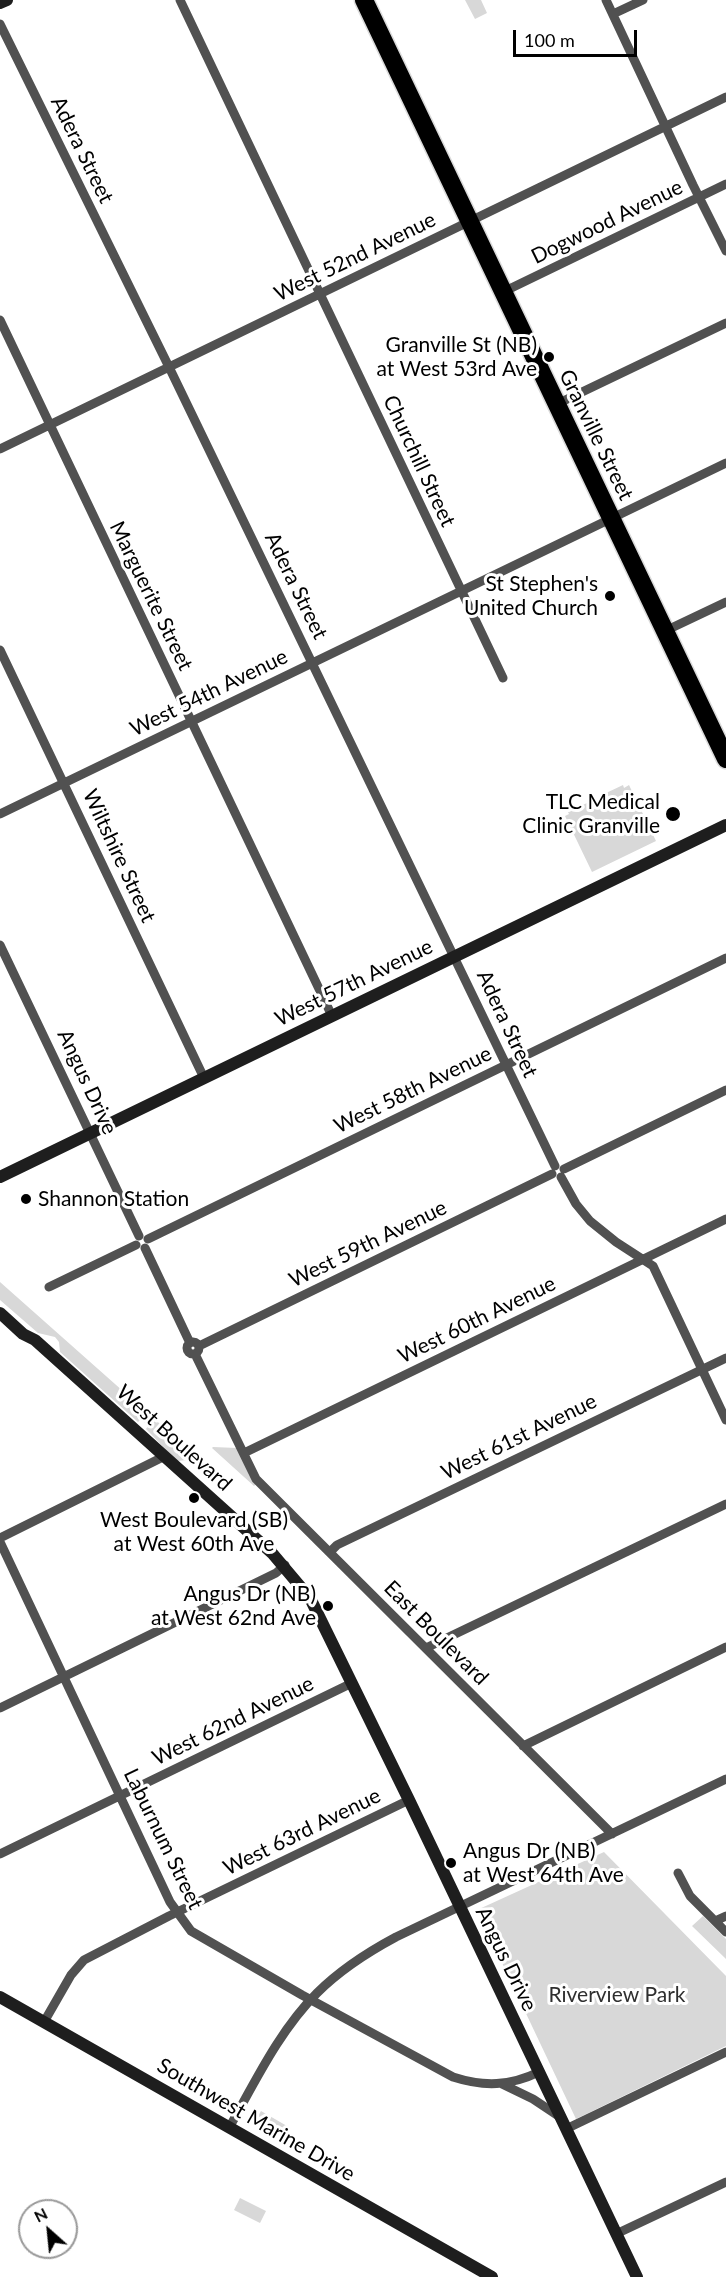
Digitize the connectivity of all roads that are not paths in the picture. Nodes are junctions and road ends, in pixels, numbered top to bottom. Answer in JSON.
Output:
{"nodes":[{"id":1,"x":7,"y":0,"type":"edge"},
{"id":2,"x":180,"y":0,"type":"edge"},
{"id":3,"x":364,"y":0,"type":"edge"},
{"id":4,"x":606,"y":0,"type":"edge"},
{"id":5,"x":643,"y":0,"type":"edge"},
{"id":6,"x":0,"y":3,"type":"edge"},
{"id":7,"x":613,"y":14,"type":"junction"},
{"id":8,"x":0,"y":24,"type":"edge"},
{"id":9,"x":726,"y":97,"type":"edge"},
{"id":10,"x":665,"y":126,"type":"junction"},
{"id":11,"x":726,"y":184,"type":"edge"},
{"id":12,"x":699,"y":197,"type":"junction"},
{"id":13,"x":470,"y":221,"type":"junction"},
{"id":14,"x":726,"y":250,"type":"edge"},
{"id":15,"x":503,"y":292,"type":"junction"},
{"id":16,"x":320,"y":294,"type":"junction"},
{"id":17,"x":0,"y":320,"type":"edge"},
{"id":18,"x":726,"y":323,"type":"edge"},
{"id":19,"x":4,"y":337,"type":"edge"},
{"id":20,"x":169,"y":367,"type":"junction"},
{"id":21,"x":557,"y":404,"type":"junction"},
{"id":22,"x":49,"y":425,"type":"junction"},
{"id":23,"x":0,"y":449,"type":"edge"},
{"id":24,"x":726,"y":463,"type":"edge"},
{"id":25,"x":611,"y":518,"type":"junction"},
{"id":26,"x":461,"y":591,"type":"junction"},
{"id":27,"x":726,"y":602,"type":"edge"},
{"id":28,"x":665,"y":631,"type":"junction"},
{"id":29,"x":0,"y":650,"type":"edge"},
{"id":30,"x":313,"y":662,"type":"junction"},
{"id":31,"x":503,"y":678,"type":"dead end"},
{"id":32,"x":191,"y":721,"type":"junction"},
{"id":33,"x":724,"y":747,"type":"edge"},
{"id":34,"x":64,"y":783,"type":"junction"},
{"id":35,"x":0,"y":814,"type":"edge"},
{"id":36,"x":726,"y":825,"type":"edge"},
{"id":37,"x":0,"y":945,"type":"edge"},
{"id":38,"x":453,"y":957,"type":"junction"},
{"id":39,"x":726,"y":958,"type":"edge"},
{"id":40,"x":332,"y":1016,"type":"junction"},
{"id":41,"x":506,"y":1065,"type":"junction"},
{"id":42,"x":204,"y":1078,"type":"junction"},
{"id":43,"x":726,"y":1090,"type":"edge"},
{"id":44,"x":90,"y":1134,"type":"junction"},
{"id":45,"x":558,"y":1171,"type":"junction"},
{"id":46,"x":0,"y":1177,"type":"edge"},
{"id":47,"x":726,"y":1219,"type":"edge"},
{"id":48,"x":142,"y":1242,"type":"junction"},
{"id":49,"x":643,"y":1259,"type":"junction"},
{"id":50,"x":49,"y":1287,"type":"dead end"},
{"id":51,"x":0,"y":1303,"type":"edge"},
{"id":52,"x":0,"y":1313,"type":"edge"},
{"id":53,"x":35,"y":1341,"type":"junction"},
{"id":54,"x":195,"y":1348,"type":"junction"},
{"id":55,"x":726,"y":1358,"type":"edge"},
{"id":56,"x":702,"y":1369,"type":"junction"},
{"id":57,"x":726,"y":1420,"type":"edge"},
{"id":58,"x":244,"y":1453,"type":"junction"},
{"id":59,"x":165,"y":1456,"type":"junction"},
{"id":60,"x":726,"y":1504,"type":"edge"},
{"id":61,"x":0,"y":1540,"type":"edge"},
{"id":62,"x":330,"y":1552,"type":"junction"},
{"id":63,"x":285,"y":1565,"type":"junction"},
{"id":64,"x":726,"y":1647,"type":"edge"},
{"id":65,"x":426,"y":1648,"type":"junction"},
{"id":66,"x":64,"y":1676,"type":"junction"},
{"id":67,"x":352,"y":1683,"type":"junction"},
{"id":68,"x":0,"y":1708,"type":"edge"},
{"id":69,"x":524,"y":1746,"type":"junction"},
{"id":70,"x":726,"y":1779,"type":"edge"},
{"id":71,"x":121,"y":1795,"type":"junction"},
{"id":72,"x":409,"y":1800,"type":"junction"},
{"id":73,"x":612,"y":1834,"type":"junction"},
{"id":74,"x":0,"y":1854,"type":"edge"},
{"id":75,"x":678,"y":1873,"type":"dead end"},
{"id":76,"x":460,"y":1906,"type":"junction"},
{"id":77,"x":177,"y":1912,"type":"junction"},
{"id":78,"x":726,"y":1916,"type":"edge"},
{"id":79,"x":715,"y":1921,"type":"junction"},
{"id":80,"x":726,"y":1932,"type":"edge"},
{"id":81,"x":0,"y":1997,"type":"edge"},
{"id":82,"x":311,"y":2000,"type":"junction"},
{"id":83,"x":44,"y":2022,"type":"junction"},
{"id":84,"x":726,"y":2052,"type":"edge"},
{"id":85,"x":539,"y":2072,"type":"junction"},
{"id":86,"x":502,"y":2084,"type":"junction"},
{"id":87,"x":560,"y":2117,"type":"junction"},
{"id":88,"x":229,"y":2128,"type":"junction"},
{"id":89,"x":566,"y":2129,"type":"junction"},
{"id":90,"x":726,"y":2182,"type":"edge"},
{"id":91,"x":616,"y":2234,"type":"junction"},
{"id":92,"x":492,"y":2277,"type":"edge"},
{"id":93,"x":637,"y":2277,"type":"edge"}],
"edges":[{"from":1,"to":6,"type":"street"},
{"from":2,"to":16,"type":"street","name":"Churchill Street"},
{"from":3,"to":13,"type":"highway","name":"Granville Street"},
{"from":4,"to":7,"type":"street"},
{"from":5,"to":7,"type":"street"},
{"from":7,"to":10,"type":"street"},
{"from":8,"to":20,"type":"street","name":"Adera Street"},
{"from":9,"to":10,"type":"street","name":"West 52nd Avenue"},
{"from":10,"to":12,"type":"street"},
{"from":10,"to":13,"type":"street","name":"West 52nd Avenue"},
{"from":11,"to":12,"type":"street","name":"Dogwood Avenue"},
{"from":12,"to":14,"type":"street"},
{"from":12,"to":15,"type":"street","name":"Dogwood Avenue"},
{"from":13,"to":15,"type":"highway","name":"Granville Street"},
{"from":13,"to":16,"type":"street","name":"West 52nd Avenue"},
{"from":15,"to":21,"type":"highway","name":"Granville Street"},
{"from":16,"to":20,"type":"street","name":"West 52nd Avenue"},
{"from":16,"to":26,"type":"street","name":"Churchill Street"},
{"from":17,"to":19,"type":"street","name":"Marguerite Street"},
{"from":18,"to":21,"type":"street"},
{"from":19,"to":22,"type":"street","name":"Marguerite Street"},
{"from":20,"to":22,"type":"street","name":"West 52nd Avenue"},
{"from":20,"to":30,"type":"street","name":"Adera Street"},
{"from":21,"to":25,"type":"highway","name":"Granville Street"},
{"from":22,"to":23,"type":"street","name":"West 52nd Avenue"},
{"from":22,"to":32,"type":"street","name":"Marguerite Street"},
{"from":24,"to":25,"type":"street","name":"West 54th Avenue"},
{"from":25,"to":26,"type":"street","name":"West 54th Avenue"},
{"from":25,"to":28,"type":"highway","name":"Granville Street"},
{"from":26,"to":30,"type":"street","name":"West 54th Avenue"},
{"from":26,"to":31,"type":"street","name":"Churchill Street"},
{"from":27,"to":28,"type":"street"},
{"from":28,"to":33,"type":"highway","name":"Granville Street"},
{"from":29,"to":34,"type":"street","name":"Wiltshire Street"},
{"from":30,"to":32,"type":"street","name":"West 54th Avenue"},
{"from":30,"to":38,"type":"street","name":"Adera Street"},
{"from":32,"to":34,"type":"street","name":"West 54th Avenue"},
{"from":32,"to":40,"type":"street","name":"Marguerite Street"},
{"from":34,"to":35,"type":"street","name":"West 54th Avenue"},
{"from":34,"to":42,"type":"street","name":"Wiltshire Street"},
{"from":36,"to":38,"type":"street","name":"West 57th Avenue"},
{"from":37,"to":44,"type":"street","name":"Angus Drive"},
{"from":38,"to":40,"type":"street","name":"West 57th Avenue"},
{"from":38,"to":41,"type":"street","name":"Adera Street"},
{"from":39,"to":41,"type":"street","name":"West 58th Avenue"},
{"from":40,"to":42,"type":"street","name":"West 57th Avenue"},
{"from":41,"to":45,"type":"street","name":"Adera Street"},
{"from":41,"to":48,"type":"street","name":"West 58th Avenue"},
{"from":42,"to":44,"type":"street","name":"West 57th Avenue"},
{"from":43,"to":45,"type":"street","name":"West 59th Avenue"},
{"from":44,"to":46,"type":"street","name":"West 57th Avenue"},
{"from":44,"to":48,"type":"street","name":"Angus Drive"},
{"from":45,"to":49,"type":"street","name":"Adera Street"},
{"from":45,"to":54,"type":"street","name":"West 59th Avenue"},
{"from":47,"to":49,"type":"street","name":"West 60th Avenue"},
{"from":48,"to":50,"type":"street","name":"West 58th Avenue"},
{"from":48,"to":54,"type":"street","name":"Angus Drive"},
{"from":49,"to":56,"type":"street","name":"Adera Street"},
{"from":49,"to":58,"type":"street","name":"West 60th Avenue"},
{"from":51,"to":53,"type":"street","name":"West Boulevard"},
{"from":52,"to":53,"type":"street","name":"West Boulevard"},
{"from":53,"to":59,"type":"street","name":"West Boulevard"},
{"from":54,"to":58,"type":"street","name":"Angus Drive"},
{"from":55,"to":56,"type":"street","name":"West 61st Avenue"},
{"from":56,"to":57,"type":"street","name":"Adera Street"},
{"from":56,"to":62,"type":"street","name":"West 61st Avenue"},
{"from":58,"to":62,"type":"street","name":"East Boulevard"},
{"from":59,"to":61,"type":"street"},
{"from":59,"to":63,"type":"street","name":"West Boulevard"},
{"from":60,"to":65,"type":"street"},
{"from":61,"to":66,"type":"street","name":"Laburnum Street"},
{"from":62,"to":65,"type":"street","name":"East Boulevard"},
{"from":63,"to":66,"type":"street"},
{"from":63,"to":67,"type":"street","name":"Angus Drive"},
{"from":64,"to":69,"type":"street"},
{"from":65,"to":69,"type":"street","name":"East Boulevard"},
{"from":66,"to":68,"type":"street"},
{"from":66,"to":71,"type":"street","name":"Laburnum Street"},
{"from":67,"to":71,"type":"street","name":"West 62nd Avenue"},
{"from":67,"to":72,"type":"street","name":"Angus Drive"},
{"from":69,"to":73,"type":"street","name":"East Boulevard"},
{"from":70,"to":73,"type":"street"},
{"from":71,"to":74,"type":"street","name":"West 62nd Avenue"},
{"from":71,"to":77,"type":"street","name":"Laburnum Street"},
{"from":72,"to":76,"type":"street","name":"Angus Drive"},
{"from":72,"to":77,"type":"street","name":"West 63rd Avenue"},
{"from":73,"to":76,"type":"street"},
{"from":75,"to":79,"type":"street"},
{"from":76,"to":82,"type":"street"},
{"from":76,"to":85,"type":"street","name":"Angus Drive"},
{"from":77,"to":82,"type":"street","name":"Laburnum Street"},
{"from":77,"to":83,"type":"street","name":"West 63rd Avenue"},
{"from":78,"to":79,"type":"street"},
{"from":79,"to":80,"type":"street"},
{"from":81,"to":83,"type":"street","name":"Southwest Marine Drive"},
{"from":82,"to":86,"type":"street","name":"Laburnum Street"},
{"from":82,"to":88,"type":"street"},
{"from":83,"to":88,"type":"street","name":"Southwest Marine Drive"},
{"from":84,"to":89,"type":"street"},
{"from":85,"to":86,"type":"street","name":"Laburnum Street"},
{"from":85,"to":87,"type":"street","name":"Angus Drive"},
{"from":86,"to":87,"type":"street","name":"Laburnum Street"},
{"from":87,"to":89,"type":"street","name":"Angus Drive"},
{"from":88,"to":92,"type":"street","name":"Southwest Marine Drive"},
{"from":89,"to":91,"type":"street","name":"Angus Drive"},
{"from":90,"to":91,"type":"street"},
{"from":91,"to":93,"type":"street","name":"Angus Drive"}]}
